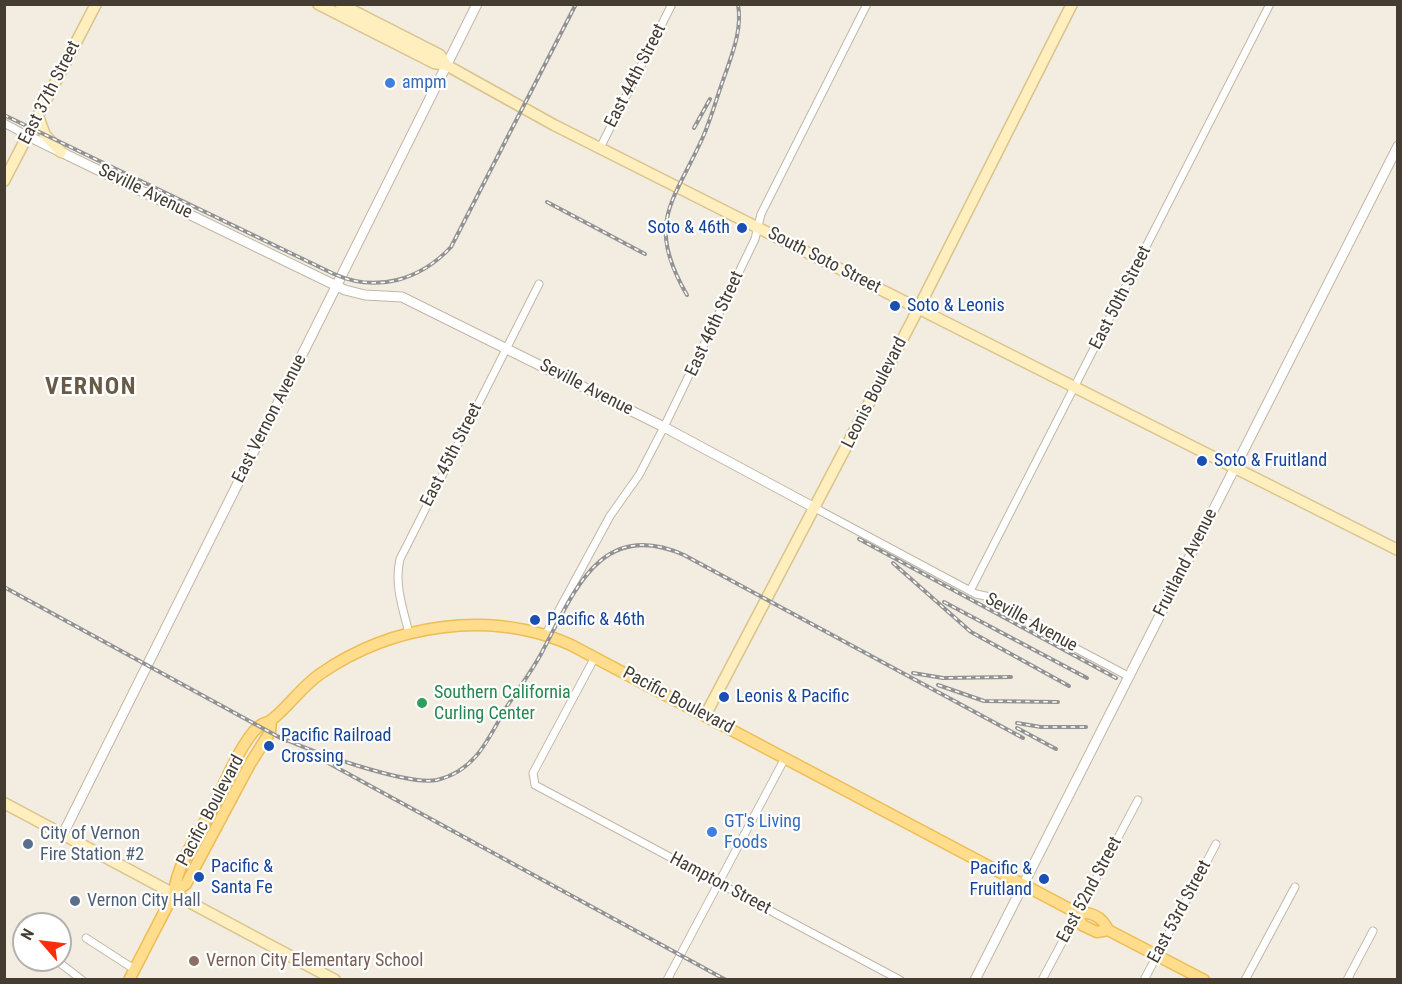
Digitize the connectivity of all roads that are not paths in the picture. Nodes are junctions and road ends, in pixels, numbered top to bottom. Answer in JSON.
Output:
{"nodes":[{"id":1,"x":96,"y":4,"type":"edge"},
{"id":2,"x":340,"y":4,"type":"edge"},
{"id":3,"x":477,"y":4,"type":"edge"},
{"id":4,"x":672,"y":4,"type":"edge"},
{"id":5,"x":867,"y":4,"type":"edge"},
{"id":6,"x":1072,"y":4,"type":"edge"},
{"id":7,"x":1270,"y":4,"type":"edge"},
{"id":8,"x":324,"y":6,"type":"edge"},
{"id":9,"x":446,"y":64,"type":"junction"},
{"id":10,"x":38,"y":116,"type":"junction"},
{"id":11,"x":4,"y":123,"type":"edge"},
{"id":12,"x":28,"y":136,"type":"junction"},
{"id":13,"x":1398,"y":146,"type":"edge"},
{"id":14,"x":600,"y":148,"type":"junction"},
{"id":15,"x":62,"y":152,"type":"junction"},
{"id":16,"x":4,"y":181,"type":"edge"},
{"id":17,"x":758,"y":227,"type":"junction"},
{"id":18,"x":539,"y":284,"type":"dead end"},
{"id":19,"x":336,"y":286,"type":"junction"},
{"id":20,"x":918,"y":308,"type":"junction"},
{"id":21,"x":506,"y":348,"type":"junction"},
{"id":22,"x":1076,"y":387,"type":"junction"},
{"id":23,"x":664,"y":428,"type":"junction"},
{"id":24,"x":1234,"y":468,"type":"junction"},
{"id":25,"x":815,"y":508,"type":"junction"},
{"id":26,"x":1398,"y":550,"type":"edge"},
{"id":27,"x":970,"y":591,"type":"junction"},
{"id":28,"x":409,"y":633,"type":"junction"},
{"id":29,"x":546,"y":634,"type":"junction"},
{"id":30,"x":595,"y":657,"type":"junction"},
{"id":31,"x":1128,"y":676,"type":"junction"},
{"id":32,"x":705,"y":716,"type":"junction"},
{"id":33,"x":785,"y":758,"type":"junction"},
{"id":34,"x":1138,"y":800,"type":"dead end"},
{"id":35,"x":4,"y":803,"type":"edge"},
{"id":36,"x":63,"y":834,"type":"junction"},
{"id":37,"x":1216,"y":844,"type":"dead end"},
{"id":38,"x":718,"y":883,"type":"junction"},
{"id":39,"x":1023,"y":884,"type":"junction"},
{"id":40,"x":1295,"y":887,"type":"dead end"},
{"id":41,"x":174,"y":893,"type":"junction"},
{"id":42,"x":1077,"y":913,"type":"junction"},
{"id":43,"x":1373,"y":931,"type":"dead end"},
{"id":44,"x":87,"y":938,"type":"dead end"},
{"id":45,"x":1157,"y":954,"type":"junction"},
{"id":46,"x":134,"y":969,"type":"junction"},
{"id":47,"x":129,"y":980,"type":"edge"},
{"id":48,"x":334,"y":980,"type":"edge"},
{"id":49,"x":667,"y":980,"type":"edge"},
{"id":50,"x":900,"y":980,"type":"edge"},
{"id":51,"x":975,"y":980,"type":"edge"},
{"id":52,"x":1042,"y":980,"type":"edge"},
{"id":53,"x":1144,"y":980,"type":"edge"},
{"id":54,"x":1204,"y":980,"type":"edge"},
{"id":55,"x":1245,"y":980,"type":"edge"},
{"id":56,"x":1347,"y":980,"type":"edge"}],
"edges":[{"from":1,"to":10,"type":"main road","name":"East 37th Street"},
{"from":2,"to":9,"type":"main road","name":"South Soto Street"},
{"from":3,"to":9,"type":"street","name":"East Vernon Avenue"},
{"from":4,"to":14,"type":"street","name":"East 44th Street"},
{"from":5,"to":17,"type":"street","name":"East 46th Street"},
{"from":6,"to":20,"type":"main road","name":"Leonis Boulevard"},
{"from":7,"to":22,"type":"street","name":"East 50th Street"},
{"from":8,"to":9,"type":"main road","name":"South Soto Street"},
{"from":9,"to":14,"type":"main road","name":"South Soto Street"},
{"from":9,"to":19,"type":"street","name":"East Vernon Avenue"},
{"from":10,"to":12,"type":"main road","name":"East 37th Street"},
{"from":10,"to":15,"type":"main road"},
{"from":11,"to":12,"type":"street"},
{"from":12,"to":15,"type":"street","name":"Seville Avenue"},
{"from":12,"to":16,"type":"main road","name":"East 37th Street"},
{"from":13,"to":24,"type":"street","name":"Fruitland Avenue"},
{"from":14,"to":17,"type":"main road","name":"South Soto Street"},
{"from":15,"to":19,"type":"street","name":"Seville Avenue"},
{"from":17,"to":20,"type":"main road","name":"South Soto Street"},
{"from":17,"to":23,"type":"street","name":"East 46th Street"},
{"from":18,"to":21,"type":"street","name":"East 45th Street"},
{"from":19,"to":21,"type":"street","name":"Seville Avenue"},
{"from":19,"to":36,"type":"street","name":"East Vernon Avenue"},
{"from":20,"to":22,"type":"main road","name":"South Soto Street"},
{"from":20,"to":25,"type":"main road","name":"Leonis Boulevard"},
{"from":21,"to":23,"type":"street","name":"Seville Avenue"},
{"from":21,"to":28,"type":"street","name":"East 45th Street"},
{"from":22,"to":24,"type":"main road","name":"South Soto Street"},
{"from":22,"to":27,"type":"street","name":"East 50th Street"},
{"from":23,"to":25,"type":"street","name":"Seville Avenue"},
{"from":23,"to":29,"type":"street","name":"East 46th Street"},
{"from":24,"to":26,"type":"main road","name":"South Soto Street"},
{"from":24,"to":31,"type":"street","name":"Fruitland Avenue"},
{"from":25,"to":27,"type":"street","name":"Seville Avenue"},
{"from":25,"to":32,"type":"main road","name":"Leonis Boulevard"},
{"from":27,"to":31,"type":"street","name":"Seville Avenue"},
{"from":28,"to":29,"type":"main road","name":"Pacific Boulevard"},
{"from":28,"to":41,"type":"main road","name":"Pacific Boulevard"},
{"from":29,"to":30,"type":"main road","name":"Pacific Boulevard"},
{"from":30,"to":32,"type":"main road","name":"Pacific Boulevard"},
{"from":30,"to":38,"type":"street","name":"Hampton Street"},
{"from":31,"to":39,"type":"street","name":"Fruitland Avenue"},
{"from":32,"to":33,"type":"main road","name":"Pacific Boulevard"},
{"from":33,"to":38,"type":"street"},
{"from":33,"to":39,"type":"main road","name":"Pacific Boulevard"},
{"from":34,"to":42,"type":"street","name":"East 52nd Street"},
{"from":35,"to":36,"type":"main road"},
{"from":36,"to":41,"type":"main road"},
{"from":37,"to":45,"type":"street","name":"East 53rd Street"},
{"from":38,"to":49,"type":"street"},
{"from":38,"to":50,"type":"street","name":"Hampton Street"},
{"from":39,"to":42,"type":"main road","name":"Pacific Boulevard"},
{"from":39,"to":51,"type":"street","name":"Fruitland Avenue"},
{"from":40,"to":55,"type":"street"},
{"from":41,"to":46,"type":"main road"},
{"from":41,"to":48,"type":"main road"},
{"from":42,"to":45,"type":"main road","name":"Pacific Boulevard"},
{"from":42,"to":52,"type":"street","name":"East 52nd Street"},
{"from":43,"to":56,"type":"street"},
{"from":44,"to":46,"type":"street"},
{"from":45,"to":53,"type":"street","name":"East 53rd Street"},
{"from":45,"to":54,"type":"main road","name":"Pacific Boulevard"},
{"from":46,"to":47,"type":"main road"}]}
